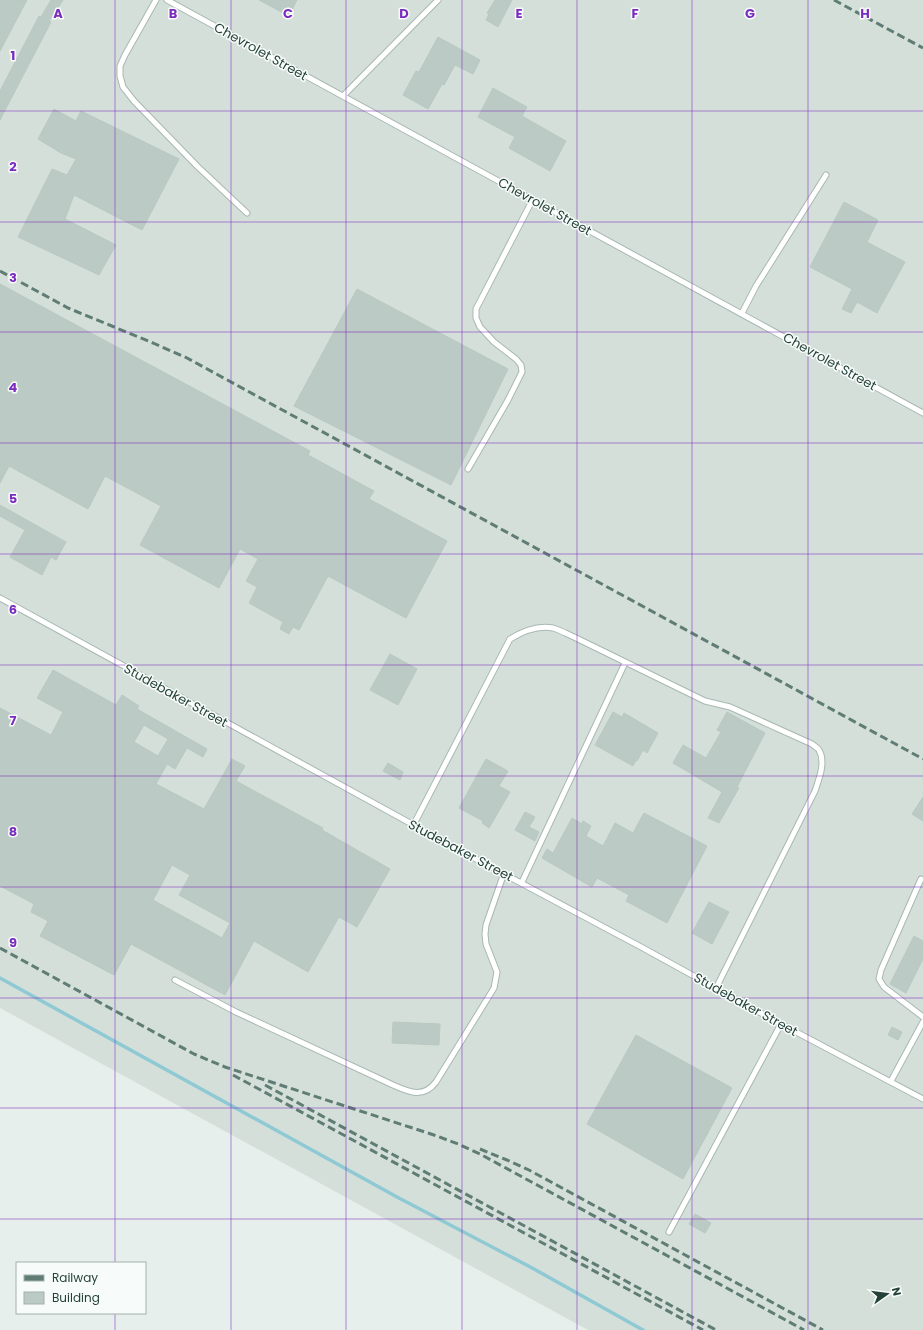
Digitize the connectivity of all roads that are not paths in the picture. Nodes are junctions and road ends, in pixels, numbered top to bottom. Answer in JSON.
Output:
{"nodes":[{"id":1,"x":156,"y":0,"type":"edge"},
{"id":2,"x":167,"y":0,"type":"edge"},
{"id":3,"x":438,"y":0,"type":"edge"},
{"id":4,"x":343,"y":96,"type":"junction"},
{"id":5,"x":826,"y":175,"type":"dead end"},
{"id":6,"x":534,"y":199,"type":"junction"},
{"id":7,"x":247,"y":213,"type":"dead end"},
{"id":8,"x":742,"y":313,"type":"junction"},
{"id":9,"x":923,"y":412,"type":"edge"},
{"id":10,"x":468,"y":469,"type":"dead end"},
{"id":11,"x":0,"y":598,"type":"edge"},
{"id":12,"x":625,"y":663,"type":"junction"},
{"id":13,"x":414,"y":824,"type":"junction"},
{"id":14,"x":504,"y":873,"type":"junction"},
{"id":15,"x":921,"y":879,"type":"dead end"},
{"id":16,"x":522,"y":882,"type":"junction"},
{"id":17,"x":175,"y":980,"type":"dead end"},
{"id":18,"x":716,"y":988,"type":"junction"},
{"id":19,"x":923,"y":1016,"type":"edge"},
{"id":20,"x":923,"y":1022,"type":"edge"},
{"id":21,"x":781,"y":1024,"type":"junction"},
{"id":22,"x":891,"y":1081,"type":"junction"},
{"id":23,"x":923,"y":1099,"type":"edge"},
{"id":24,"x":669,"y":1232,"type":"dead end"}],
"edges":[{"from":1,"to":7,"type":"lane"},
{"from":2,"to":4,"type":"lane","name":"Chevrolet Street"},
{"from":3,"to":4,"type":"lane"},
{"from":4,"to":6,"type":"lane","name":"Chevrolet Street"},
{"from":5,"to":8,"type":"lane"},
{"from":6,"to":8,"type":"lane","name":"Chevrolet Street"},
{"from":6,"to":10,"type":"lane"},
{"from":8,"to":9,"type":"lane","name":"Chevrolet Street"},
{"from":11,"to":13,"type":"lane","name":"Studebaker Street"},
{"from":12,"to":13,"type":"lane"},
{"from":12,"to":16,"type":"lane"},
{"from":12,"to":18,"type":"lane"},
{"from":13,"to":14,"type":"lane","name":"Studebaker Street"},
{"from":14,"to":16,"type":"lane","name":"Studebaker Street"},
{"from":14,"to":17,"type":"lane"},
{"from":15,"to":19,"type":"lane"},
{"from":16,"to":18,"type":"lane","name":"Studebaker Street"},
{"from":18,"to":21,"type":"lane","name":"Studebaker Street"},
{"from":20,"to":22,"type":"lane"},
{"from":21,"to":22,"type":"lane","name":"Studebaker Street"},
{"from":21,"to":24,"type":"lane"},
{"from":22,"to":23,"type":"lane","name":"Studebaker Street"}]}
